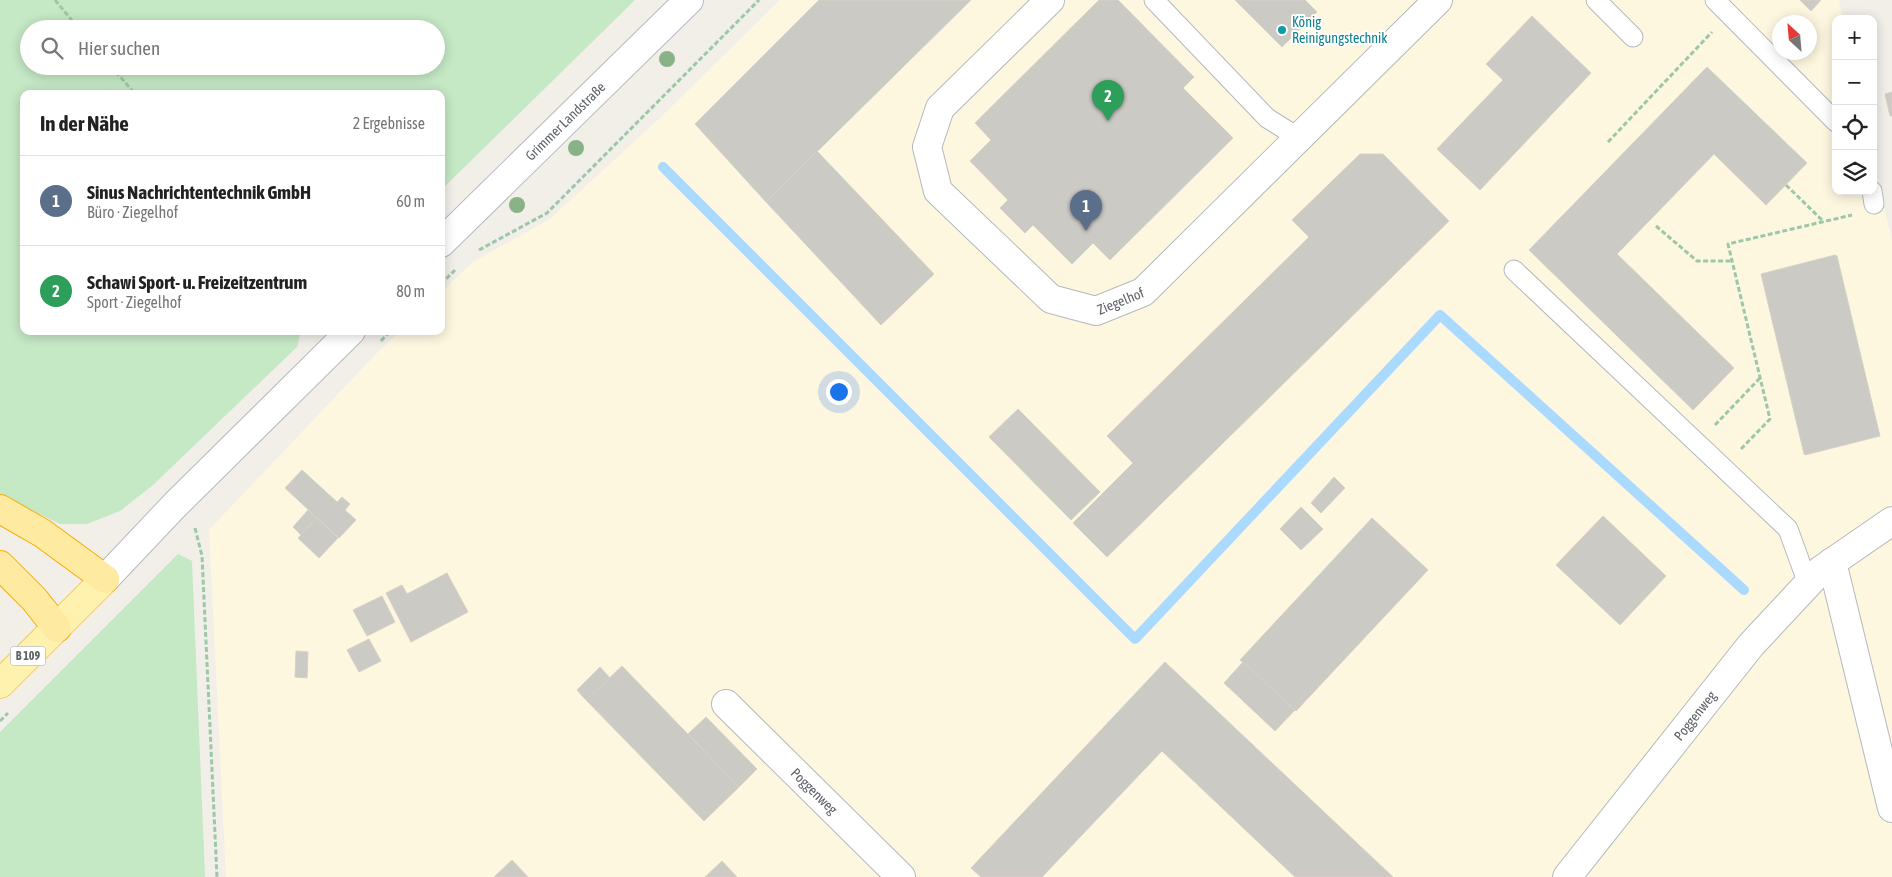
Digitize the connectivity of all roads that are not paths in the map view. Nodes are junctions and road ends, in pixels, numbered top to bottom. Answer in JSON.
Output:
{"nodes":[{"id":1,"x":689,"y":0,"type":"edge"},
{"id":2,"x":1050,"y":0,"type":"edge"},
{"id":3,"x":1154,"y":0,"type":"edge"},
{"id":4,"x":1438,"y":0,"type":"edge"},
{"id":5,"x":1596,"y":0,"type":"edge"},
{"id":6,"x":1715,"y":0,"type":"edge"},
{"id":7,"x":1633,"y":37,"type":"dead end"},
{"id":8,"x":1832,"y":118,"type":"edge"},
{"id":9,"x":1299,"y":138,"type":"junction"},
{"id":10,"x":445,"y":239,"type":"edge"},
{"id":11,"x":1514,"y":270,"type":"dead end"},
{"id":12,"x":347,"y":335,"type":"edge"},
{"id":13,"x":0,"y":509,"type":"edge"},
{"id":14,"x":1892,"y":521,"type":"edge"},
{"id":15,"x":1832,"y":562,"type":"junction"},
{"id":16,"x":0,"y":565,"type":"edge"},
{"id":17,"x":105,"y":579,"type":"junction"},
{"id":18,"x":1808,"y":584,"type":"junction"},
{"id":19,"x":57,"y":628,"type":"junction"},
{"id":20,"x":0,"y":684,"type":"edge"},
{"id":21,"x":726,"y":704,"type":"dead end"},
{"id":22,"x":1892,"y":808,"type":"edge"},
{"id":23,"x":901,"y":877,"type":"edge"},
{"id":24,"x":1567,"y":877,"type":"edge"}],
"edges":[{"from":1,"to":10,"type":"street","name":"Grimmer Landstraße"},
{"from":2,"to":9,"type":"street","name":"Ziegelhof"},
{"from":3,"to":9,"type":"lane"},
{"from":4,"to":9,"type":"street","name":"Ziegelhof"},
{"from":5,"to":7,"type":"lane"},
{"from":6,"to":8,"type":"lane"},
{"from":11,"to":18,"type":"lane"},
{"from":12,"to":17,"type":"street"},
{"from":13,"to":17,"type":"highway"},
{"from":14,"to":15,"type":"street","name":"Poggenweg"},
{"from":15,"to":18,"type":"street","name":"Poggenweg"},
{"from":15,"to":22,"type":"street"},
{"from":16,"to":19,"type":"highway"},
{"from":17,"to":19,"type":"main road","number":"B 109"},
{"from":18,"to":24,"type":"street","name":"Poggenweg"},
{"from":19,"to":20,"type":"main road","number":"B 109"},
{"from":21,"to":23,"type":"street","name":"Poggenweg"}]}
